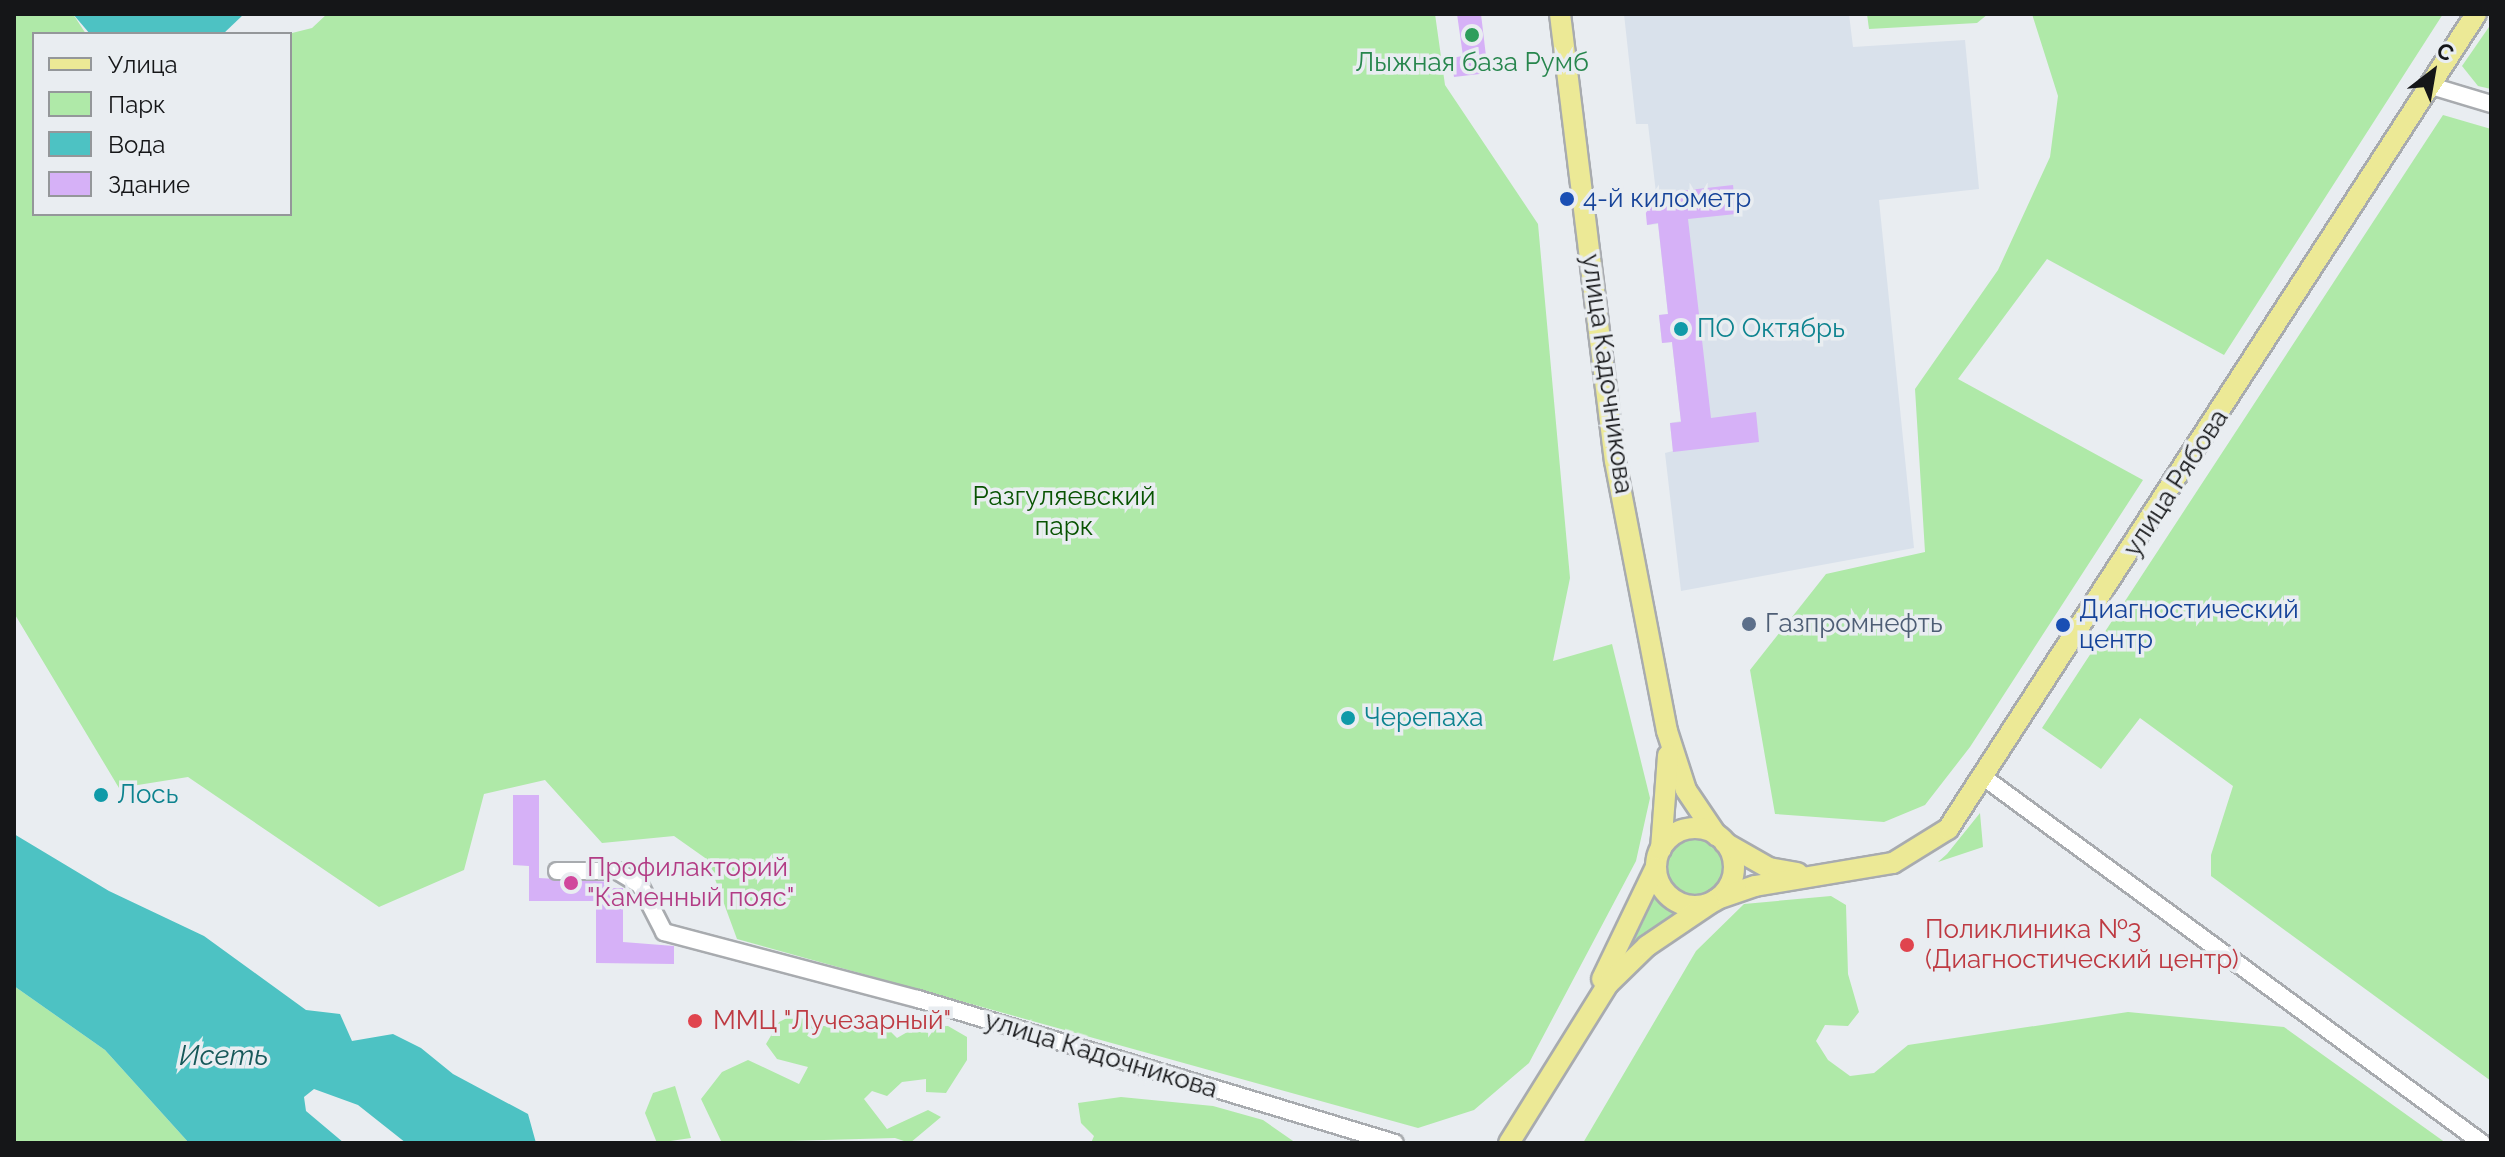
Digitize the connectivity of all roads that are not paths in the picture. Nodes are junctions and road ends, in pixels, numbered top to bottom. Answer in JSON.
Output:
{"nodes":[{"id":1,"x":1560,"y":14,"type":"edge"},
{"id":2,"x":2476,"y":14,"type":"edge"},
{"id":3,"x":2431,"y":86,"type":"junction"},
{"id":4,"x":2491,"y":104,"type":"edge"},
{"id":5,"x":1667,"y":731,"type":"junction"},
{"id":6,"x":1986,"y":779,"type":"junction"},
{"id":7,"x":1720,"y":839,"type":"junction"},
{"id":8,"x":1658,"y":858,"type":"junction"},
{"id":9,"x":557,"y":871,"type":"dead end"},
{"id":10,"x":1818,"y":875,"type":"junction"},
{"id":11,"x":1713,"y":902,"type":"junction"},
{"id":12,"x":1584,"y":1014,"type":"junction"},
{"id":13,"x":1395,"y":1143,"type":"edge"},
{"id":14,"x":1509,"y":1143,"type":"edge"},
{"id":15,"x":2482,"y":1143,"type":"edge"}],
"edges":[{"from":1,"to":5,"type":"main road","name":"улица Кадочникова"},
{"from":2,"to":3,"type":"main road","name":"улица Рябова"},
{"from":3,"to":4,"type":"street"},
{"from":3,"to":6,"type":"main road","name":"улица Рябова"},
{"from":5,"to":7,"type":"main road"},
{"from":5,"to":8,"type":"main road"},
{"from":6,"to":10,"type":"main road","name":"улица Рябова"},
{"from":6,"to":15,"type":"street"},
{"from":7,"to":8,"type":"main road"},
{"from":7,"to":10,"type":"main road"},
{"from":7,"to":11,"type":"main road"},
{"from":8,"to":11,"type":"main road"},
{"from":8,"to":12,"type":"main road"},
{"from":9,"to":13,"type":"street","name":"улица Кадочникова"},
{"from":10,"to":11,"type":"main road"},
{"from":11,"to":12,"type":"main road"},
{"from":12,"to":14,"type":"main road"}]}
